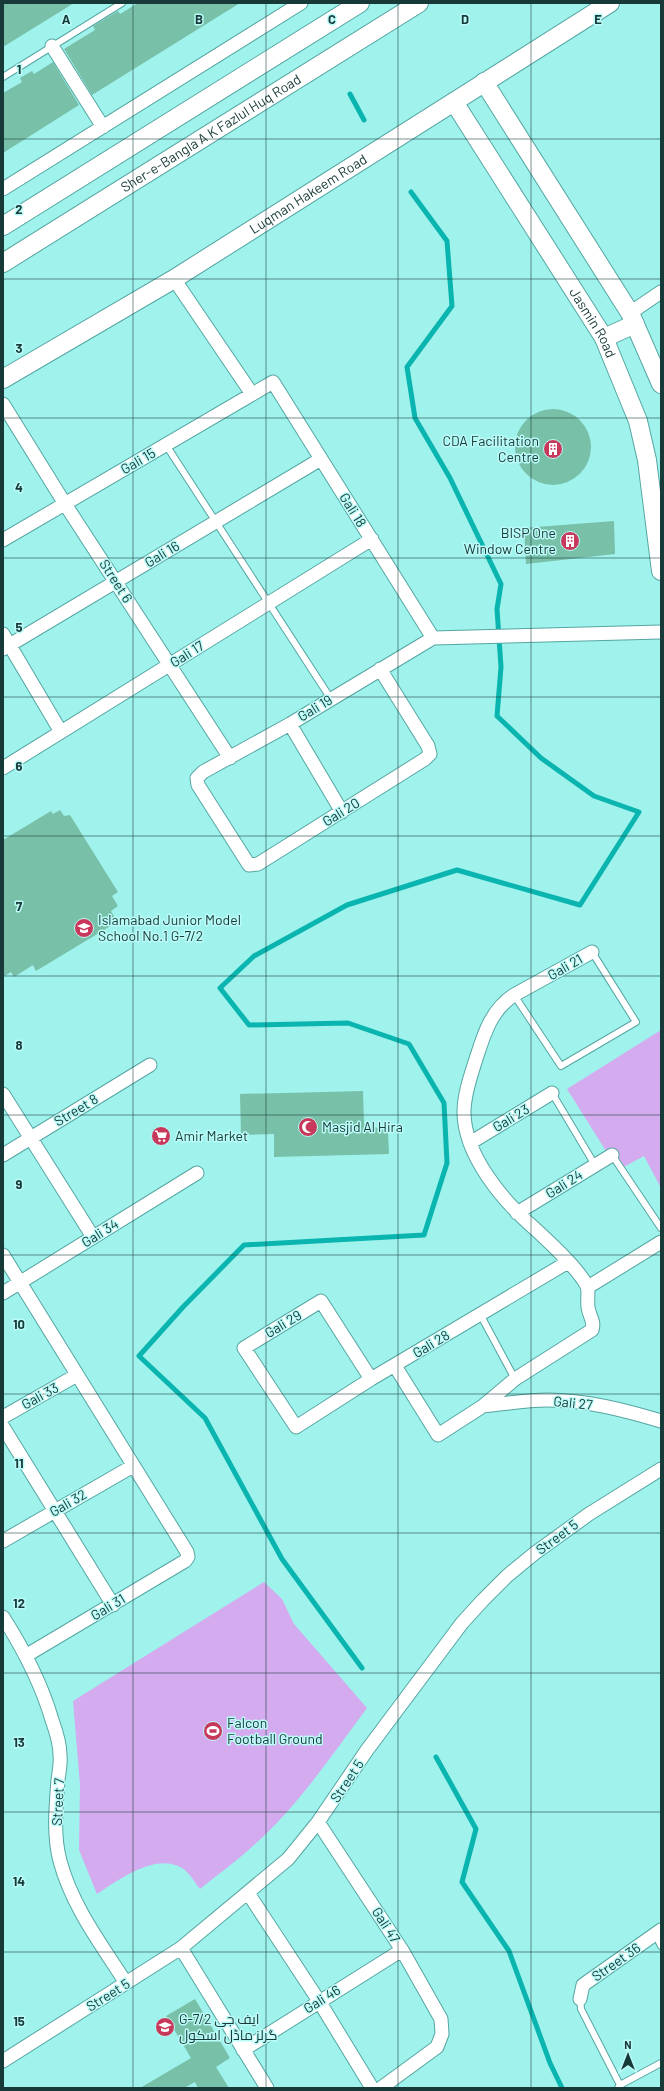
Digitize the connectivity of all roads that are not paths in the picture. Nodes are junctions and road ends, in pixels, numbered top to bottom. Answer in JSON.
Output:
{"nodes":[{"id":1,"x":122,"y":3,"type":"edge"},
{"id":2,"x":360,"y":3,"type":"edge"},
{"id":3,"x":419,"y":3,"type":"edge"},
{"id":4,"x":610,"y":3,"type":"edge"},
{"id":5,"x":295,"y":4,"type":"edge"},
{"id":6,"x":52,"y":46,"type":"junction"},
{"id":7,"x":3,"y":77,"type":"edge"},
{"id":8,"x":484,"y":82,"type":"junction"},
{"id":9,"x":454,"y":102,"type":"junction"},
{"id":10,"x":103,"y":126,"type":"junction"},
{"id":11,"x":3,"y":189,"type":"edge"},
{"id":12,"x":3,"y":226,"type":"edge"},
{"id":13,"x":3,"y":263,"type":"edge"},
{"id":14,"x":174,"y":279,"type":"junction"},
{"id":15,"x":661,"y":292,"type":"edge"},
{"id":16,"x":632,"y":318,"type":"junction"},
{"id":17,"x":604,"y":338,"type":"junction"},
{"id":18,"x":3,"y":379,"type":"edge"},
{"id":19,"x":273,"y":382,"type":"joint"},
{"id":20,"x":661,"y":384,"type":"edge"},
{"id":21,"x":252,"y":394,"type":"junction"},
{"id":22,"x":3,"y":404,"type":"edge"},
{"id":23,"x":166,"y":445,"type":"junction"},
{"id":24,"x":321,"y":459,"type":"junction"},
{"id":25,"x":65,"y":504,"type":"junction"},
{"id":26,"x":216,"y":522,"type":"junction"},
{"id":27,"x":372,"y":539,"type":"junction"},
{"id":28,"x":3,"y":540,"type":"edge"},
{"id":29,"x":661,"y":571,"type":"edge"},
{"id":30,"x":116,"y":581,"type":"junction"},
{"id":31,"x":269,"y":604,"type":"junction"},
{"id":32,"x":661,"y":632,"type":"edge"},
{"id":33,"x":434,"y":638,"type":"junction"},
{"id":34,"x":5,"y":643,"type":"edge"},
{"id":35,"x":169,"y":666,"type":"junction"},
{"id":36,"x":380,"y":669,"type":"junction"},
{"id":37,"x":331,"y":699,"type":"junction"},
{"id":38,"x":290,"y":724,"type":"junction"},
{"id":39,"x":61,"y":732,"type":"junction"},
{"id":40,"x":230,"y":758,"type":"junction"},
{"id":41,"x":3,"y":768,"type":"edge"},
{"id":42,"x":342,"y":812,"type":"junction"},
{"id":43,"x":249,"y":865,"type":"joint"},
{"id":44,"x":592,"y":952,"type":"joint"},
{"id":45,"x":514,"y":995,"type":"junction"},
{"id":46,"x":150,"y":1066,"type":"dead end"},
{"id":47,"x":552,"y":1093,"type":"joint"},
{"id":48,"x":3,"y":1094,"type":"edge"},
{"id":49,"x":31,"y":1138,"type":"junction"},
{"id":50,"x":470,"y":1142,"type":"junction"},
{"id":51,"x":3,"y":1155,"type":"edge"},
{"id":52,"x":612,"y":1156,"type":"joint"},
{"id":53,"x":595,"y":1165,"type":"junction"},
{"id":54,"x":197,"y":1173,"type":"dead end"},
{"id":55,"x":517,"y":1213,"type":"junction"},
{"id":56,"x":661,"y":1228,"type":"edge"},
{"id":57,"x":92,"y":1237,"type":"junction"},
{"id":58,"x":661,"y":1242,"type":"edge"},
{"id":59,"x":3,"y":1255,"type":"edge"},
{"id":60,"x":568,"y":1262,"type":"junction"},
{"id":61,"x":20,"y":1282,"type":"junction"},
{"id":62,"x":588,"y":1287,"type":"junction"},
{"id":63,"x":3,"y":1293,"type":"edge"},
{"id":64,"x":480,"y":1314,"type":"junction"},
{"id":65,"x":395,"y":1366,"type":"junction"},
{"id":66,"x":77,"y":1375,"type":"junction"},
{"id":67,"x":371,"y":1379,"type":"junction"},
{"id":68,"x":515,"y":1379,"type":"junction"},
{"id":69,"x":483,"y":1406,"type":"junction"},
{"id":70,"x":3,"y":1417,"type":"edge"},
{"id":71,"x":661,"y":1420,"type":"edge"},
{"id":72,"x":3,"y":1427,"type":"edge"},
{"id":73,"x":296,"y":1427,"type":"joint"},
{"id":74,"x":133,"y":1466,"type":"junction"},
{"id":75,"x":661,"y":1469,"type":"edge"},
{"id":76,"x":55,"y":1511,"type":"junction"},
{"id":77,"x":3,"y":1541,"type":"edge"},
{"id":78,"x":113,"y":1605,"type":"junction"},
{"id":79,"x":3,"y":1616,"type":"edge"},
{"id":80,"x":27,"y":1655,"type":"junction"},
{"id":81,"x":318,"y":1822,"type":"junction"},
{"id":82,"x":248,"y":1893,"type":"junction"},
{"id":83,"x":658,"y":1932,"type":"edge"},
{"id":84,"x":661,"y":1946,"type":"edge"},
{"id":85,"x":181,"y":1948,"type":"junction"},
{"id":86,"x":402,"y":1950,"type":"junction"},
{"id":87,"x":126,"y":1983,"type":"junction"},
{"id":88,"x":580,"y":1999,"type":"joint"},
{"id":89,"x":319,"y":2001,"type":"junction"},
{"id":90,"x":243,"y":2050,"type":"junction"},
{"id":91,"x":3,"y":2061,"type":"edge"},
{"id":92,"x":661,"y":2063,"type":"edge"},
{"id":93,"x":619,"y":2087,"type":"edge"},
{"id":94,"x":267,"y":2088,"type":"edge"},
{"id":95,"x":372,"y":2088,"type":"edge"},
{"id":96,"x":381,"y":2088,"type":"edge"}],
"edges":[{"from":1,"to":6,"type":"lane"},
{"from":2,"to":12,"type":"street"},
{"from":3,"to":13,"type":"street","name":"Sher-e-Bangla A K Fazlul Huq Road"},
{"from":4,"to":8,"type":"street","name":"Luqman Hakeem Road"},
{"from":5,"to":10,"type":"street"},
{"from":6,"to":7,"type":"lane"},
{"from":6,"to":10,"type":"street"},
{"from":8,"to":9,"type":"street","name":"Luqman Hakeem Road"},
{"from":8,"to":16,"type":"street"},
{"from":9,"to":14,"type":"street","name":"Luqman Hakeem Road"},
{"from":9,"to":17,"type":"street","name":"Jasmin Road"},
{"from":10,"to":11,"type":"street"},
{"from":14,"to":18,"type":"street","name":"Luqman Hakeem Road"},
{"from":14,"to":21,"type":"street"},
{"from":15,"to":16,"type":"street"},
{"from":16,"to":17,"type":"street"},
{"from":16,"to":20,"type":"street"},
{"from":17,"to":29,"type":"street","name":"Jasmin Road"},
{"from":19,"to":21,"type":"street","name":"Gali 15"},
{"from":19,"to":24,"type":"street","name":"Gali 18"},
{"from":21,"to":23,"type":"street","name":"Gali 15"},
{"from":22,"to":25,"type":"street","name":"Street 6"},
{"from":23,"to":25,"type":"street","name":"Gali 15"},
{"from":23,"to":26,"type":"lane"},
{"from":24,"to":26,"type":"street","name":"Gali 16"},
{"from":24,"to":27,"type":"street","name":"Gali 18"},
{"from":25,"to":28,"type":"street","name":"Gali 15"},
{"from":25,"to":30,"type":"street","name":"Street 6"},
{"from":26,"to":30,"type":"street","name":"Gali 16"},
{"from":26,"to":31,"type":"lane"},
{"from":27,"to":31,"type":"street","name":"Gali 17"},
{"from":27,"to":33,"type":"street","name":"Gali 18"},
{"from":30,"to":34,"type":"street","name":"Gali 16"},
{"from":30,"to":35,"type":"street","name":"Street 6"},
{"from":31,"to":35,"type":"street","name":"Gali 17"},
{"from":31,"to":37,"type":"lane"},
{"from":32,"to":33,"type":"street"},
{"from":33,"to":36,"type":"street","name":"Gali 19"},
{"from":34,"to":39,"type":"street"},
{"from":35,"to":39,"type":"street","name":"Gali 17"},
{"from":35,"to":40,"type":"street","name":"Street 6"},
{"from":36,"to":37,"type":"street","name":"Gali 19"},
{"from":36,"to":42,"type":"street","name":"Gali 20"},
{"from":37,"to":38,"type":"street","name":"Gali 19"},
{"from":38,"to":40,"type":"street","name":"Gali 19"},
{"from":38,"to":42,"type":"street"},
{"from":39,"to":41,"type":"street","name":"Gali 17"},
{"from":40,"to":43,"type":"street","name":"Gali 19"},
{"from":42,"to":43,"type":"street","name":"Gali 20"},
{"from":44,"to":45,"type":"street","name":"Gali 21"},
{"from":44,"to":45,"type":"lane"},
{"from":45,"to":50,"type":"street","name":"Gali 21"},
{"from":46,"to":49,"type":"street","name":"Street 8"},
{"from":47,"to":50,"type":"street","name":"Gali 23"},
{"from":47,"to":53,"type":"lane"},
{"from":48,"to":49,"type":"street"},
{"from":49,"to":51,"type":"street","name":"Street 8"},
{"from":49,"to":57,"type":"street"},
{"from":50,"to":55,"type":"street","name":"Gali 21"},
{"from":52,"to":53,"type":"street","name":"Gali 24"},
{"from":52,"to":56,"type":"lane"},
{"from":53,"to":55,"type":"street","name":"Gali 24"},
{"from":54,"to":57,"type":"street","name":"Gali 34"},
{"from":55,"to":60,"type":"street","name":"Gali 21"},
{"from":57,"to":61,"type":"street","name":"Gali 34"},
{"from":58,"to":62,"type":"street"},
{"from":59,"to":61,"type":"street"},
{"from":60,"to":62,"type":"street","name":"Gali 21"},
{"from":60,"to":64,"type":"street","name":"Gali 28"},
{"from":61,"to":63,"type":"street","name":"Gali 34"},
{"from":61,"to":66,"type":"street"},
{"from":62,"to":68,"type":"street","name":"Gali 27"},
{"from":64,"to":65,"type":"street","name":"Gali 28"},
{"from":64,"to":68,"type":"lane"},
{"from":65,"to":67,"type":"street","name":"Gali 28"},
{"from":65,"to":69,"type":"street","name":"Gali 27"},
{"from":66,"to":70,"type":"street","name":"Gali 33"},
{"from":66,"to":74,"type":"street"},
{"from":67,"to":73,"type":"street","name":"Gali 28"},
{"from":67,"to":73,"type":"street","name":"Gali 29"},
{"from":68,"to":69,"type":"street","name":"Gali 27"},
{"from":69,"to":71,"type":"street","name":"Gali 27"},
{"from":72,"to":76,"type":"street"},
{"from":74,"to":76,"type":"street","name":"Gali 32"},
{"from":74,"to":78,"type":"street","name":"Gali 31"},
{"from":75,"to":81,"type":"street","name":"Street 5"},
{"from":76,"to":77,"type":"street","name":"Gali 32"},
{"from":76,"to":78,"type":"street"},
{"from":78,"to":80,"type":"street","name":"Gali 31"},
{"from":79,"to":80,"type":"street","name":"Street 7"},
{"from":80,"to":87,"type":"street","name":"Street 7"},
{"from":81,"to":82,"type":"street","name":"Street 5"},
{"from":81,"to":86,"type":"street","name":"Gali 47"},
{"from":82,"to":85,"type":"street","name":"Street 5"},
{"from":82,"to":89,"type":"street"},
{"from":83,"to":84,"type":"lane"},
{"from":83,"to":88,"type":"street","name":"Street 36"},
{"from":85,"to":87,"type":"street","name":"Street 5"},
{"from":85,"to":90,"type":"street"},
{"from":86,"to":89,"type":"street","name":"Gali 46"},
{"from":86,"to":96,"type":"street","name":"Gali 47"},
{"from":87,"to":91,"type":"street","name":"Street 5"},
{"from":88,"to":93,"type":"lane"},
{"from":89,"to":90,"type":"street","name":"Gali 46"},
{"from":89,"to":95,"type":"street"},
{"from":90,"to":94,"type":"street"},
{"from":92,"to":93,"type":"lane"}]}
